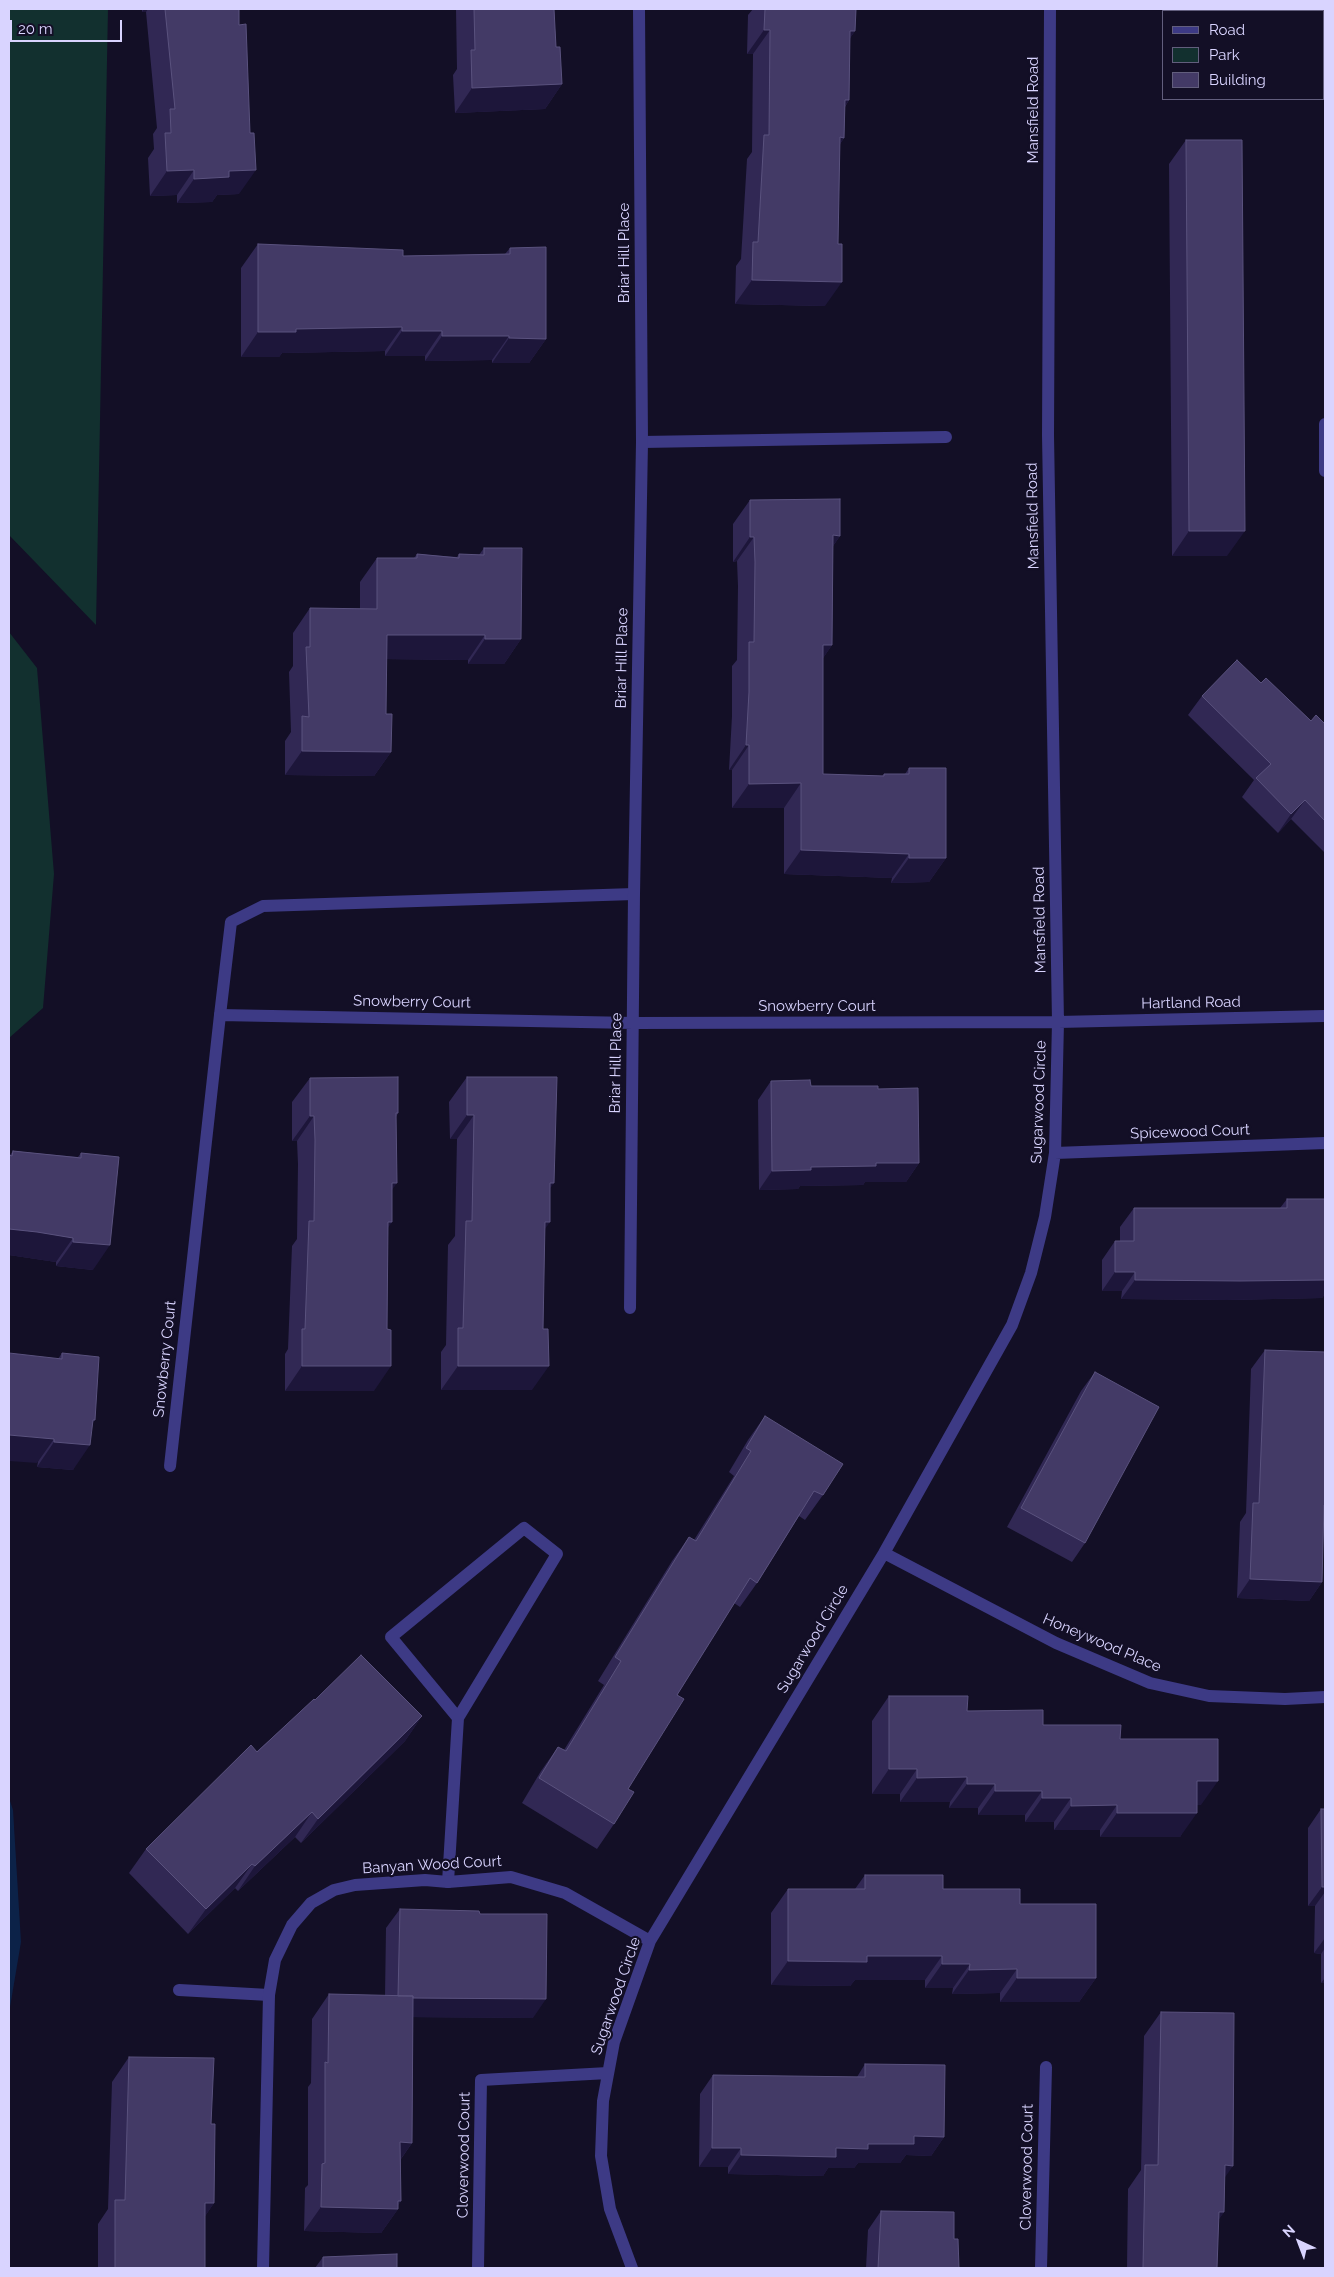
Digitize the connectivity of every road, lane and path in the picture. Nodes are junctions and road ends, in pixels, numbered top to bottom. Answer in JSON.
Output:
{"nodes":[{"id":1,"x":639,"y":9,"type":"edge"},
{"id":2,"x":1050,"y":9,"type":"edge"},
{"id":3,"x":1325,"y":424,"type":"edge"},
{"id":4,"x":946,"y":437,"type":"dead end"},
{"id":5,"x":642,"y":442,"type":"junction"},
{"id":6,"x":1325,"y":471,"type":"edge"},
{"id":7,"x":634,"y":894,"type":"junction"},
{"id":8,"x":220,"y":1015,"type":"junction"},
{"id":9,"x":1325,"y":1016,"type":"edge"},
{"id":10,"x":1058,"y":1022,"type":"junction"},
{"id":11,"x":633,"y":1023,"type":"junction"},
{"id":12,"x":1325,"y":1143,"type":"edge"},
{"id":13,"x":1056,"y":1153,"type":"junction"},
{"id":14,"x":630,"y":1308,"type":"dead end"},
{"id":15,"x":170,"y":1466,"type":"dead end"},
{"id":16,"x":884,"y":1554,"type":"junction"},
{"id":17,"x":1325,"y":1696,"type":"edge"},
{"id":18,"x":458,"y":1718,"type":"junction"},
{"id":19,"x":448,"y":1882,"type":"junction"},
{"id":20,"x":650,"y":1941,"type":"junction"},
{"id":21,"x":179,"y":1990,"type":"dead end"},
{"id":22,"x":269,"y":1995,"type":"junction"},
{"id":23,"x":1046,"y":2067,"type":"dead end"},
{"id":24,"x":608,"y":2073,"type":"junction"},
{"id":25,"x":263,"y":2268,"type":"edge"},
{"id":26,"x":478,"y":2268,"type":"edge"},
{"id":27,"x":632,"y":2268,"type":"edge"},
{"id":28,"x":1041,"y":2268,"type":"edge"}],
"edges":[{"from":1,"to":5,"type":"street","name":"Briar Hill Place"},
{"from":2,"to":10,"type":"street","name":"Mansfield Road"},
{"from":3,"to":6,"type":"street"},
{"from":4,"to":5,"type":"street"},
{"from":5,"to":7,"type":"street","name":"Briar Hill Place"},
{"from":7,"to":8,"type":"street"},
{"from":7,"to":11,"type":"street","name":"Briar Hill Place"},
{"from":8,"to":11,"type":"street","name":"Snowberry Court"},
{"from":8,"to":15,"type":"street","name":"Snowberry Court"},
{"from":9,"to":10,"type":"street","name":"Hartland Road"},
{"from":10,"to":11,"type":"street","name":"Snowberry Court"},
{"from":10,"to":13,"type":"street","name":"Sugarwood Circle"},
{"from":11,"to":14,"type":"street","name":"Briar Hill Place"},
{"from":12,"to":13,"type":"street","name":"Spicewood Court"},
{"from":13,"to":16,"type":"street","name":"Sugarwood Circle"},
{"from":16,"to":17,"type":"street","name":"Honeywood Place"},
{"from":16,"to":20,"type":"street","name":"Sugarwood Circle"},
{"from":18,"to":18,"type":"street"},
{"from":18,"to":19,"type":"street"},
{"from":19,"to":20,"type":"street","name":"Banyan Wood Court"},
{"from":19,"to":22,"type":"street","name":"Banyan Wood Court"},
{"from":20,"to":24,"type":"street","name":"Sugarwood Circle"},
{"from":21,"to":22,"type":"street"},
{"from":22,"to":25,"type":"street","name":"Banyan Wood Court"},
{"from":23,"to":28,"type":"street","name":"Cloverwood Court"},
{"from":24,"to":26,"type":"street","name":"Cloverwood Court"},
{"from":24,"to":27,"type":"street","name":"Sugarwood Circle"}]}
